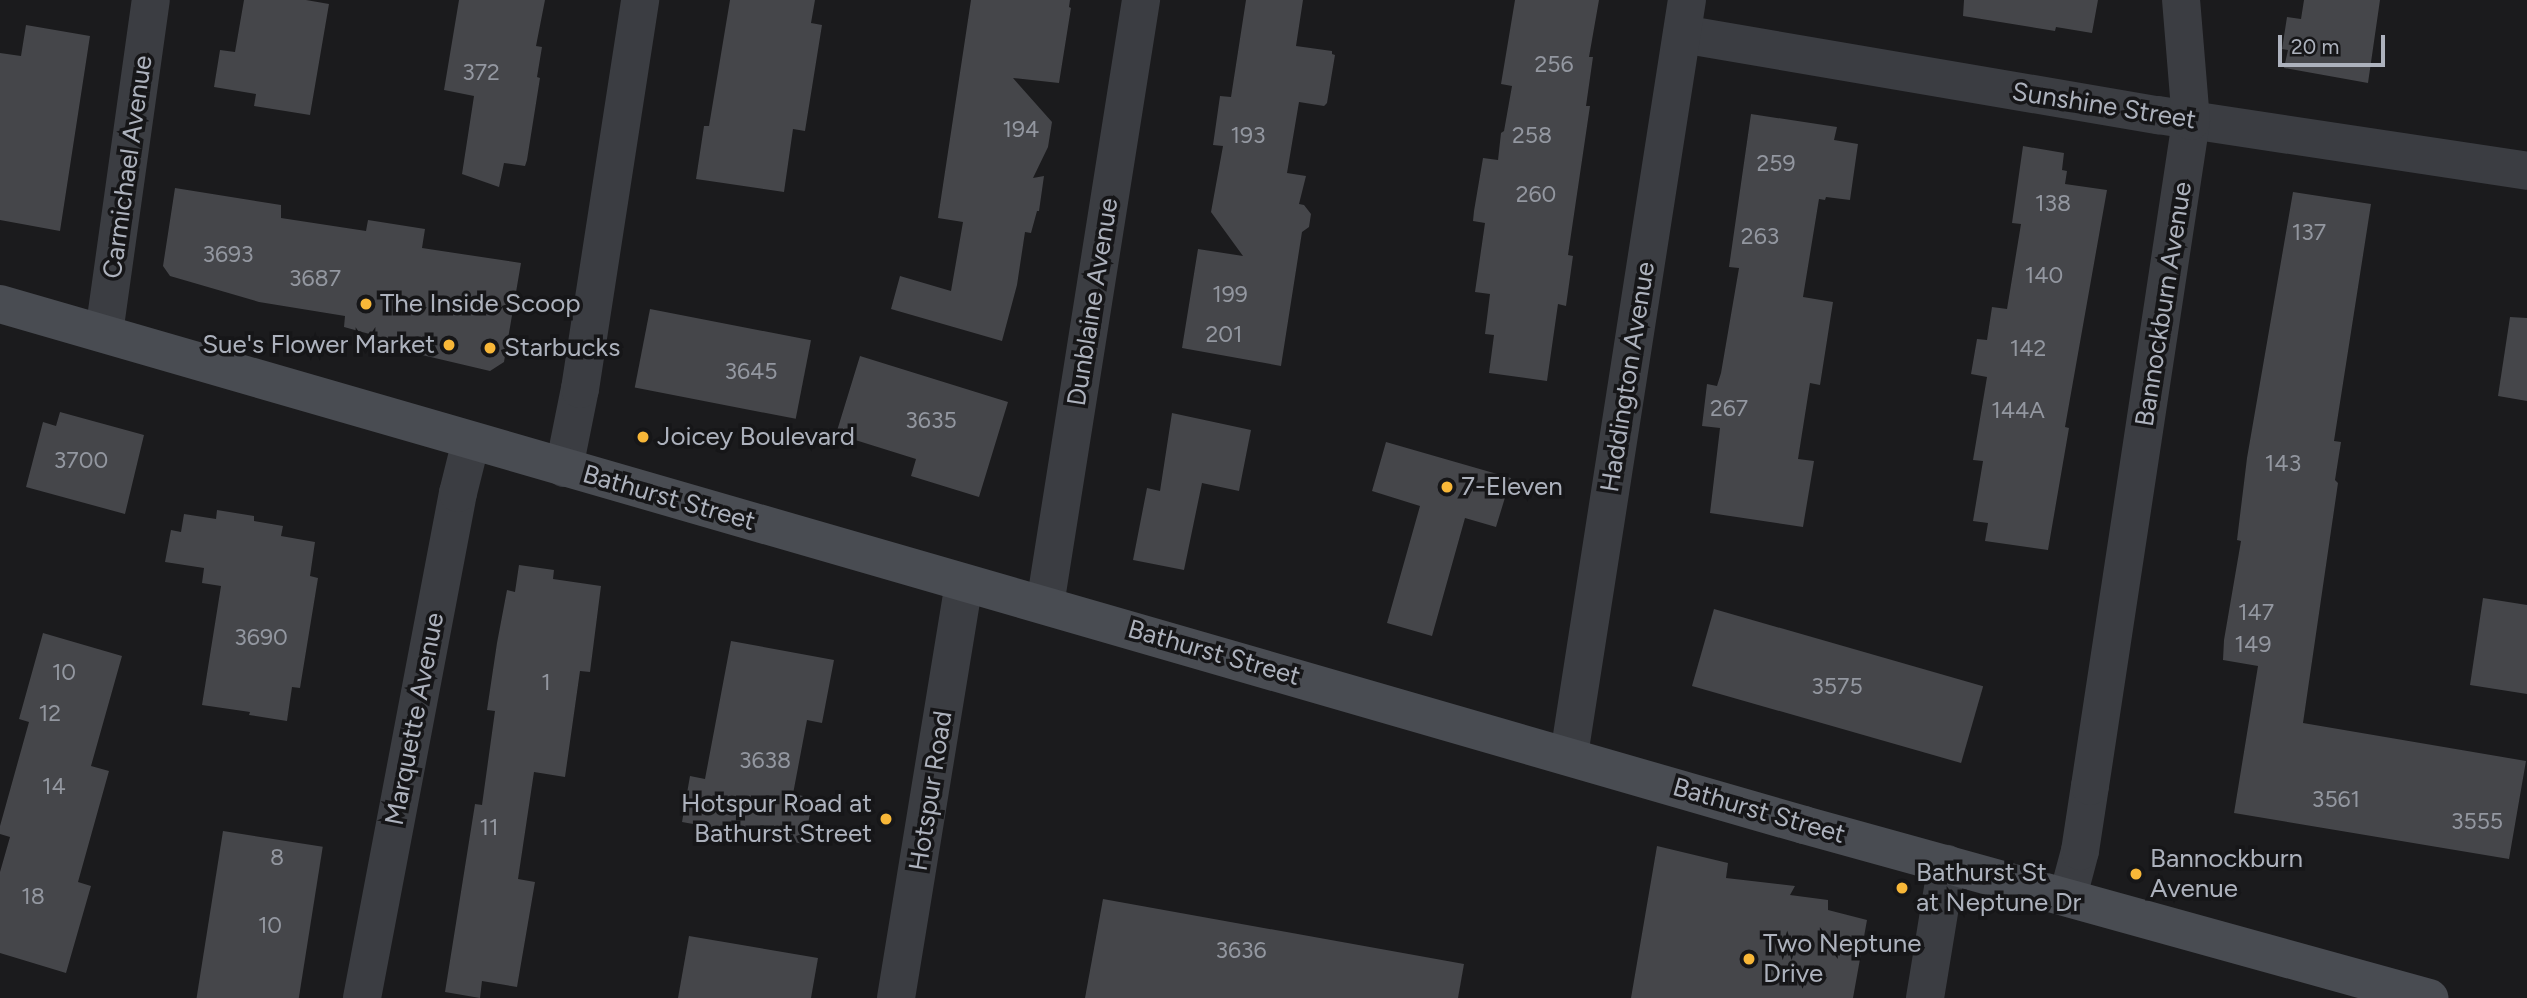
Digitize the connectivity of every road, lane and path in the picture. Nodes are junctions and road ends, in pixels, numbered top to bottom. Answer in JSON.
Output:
{"nodes":[{"id":1,"x":151,"y":0,"type":"edge"},
{"id":2,"x":640,"y":0,"type":"edge"},
{"id":3,"x":1141,"y":0,"type":"edge"},
{"id":4,"x":2181,"y":0,"type":"edge"},
{"id":5,"x":1684,"y":17,"type":"edge"},
{"id":6,"x":2191,"y":121,"type":"junction"},
{"id":7,"x":2527,"y":171,"type":"edge"},
{"id":8,"x":0,"y":304,"type":"edge"},
{"id":9,"x":104,"y":333,"type":"junction"},
{"id":10,"x":471,"y":442,"type":"junction"},
{"id":11,"x":564,"y":468,"type":"junction"},
{"id":12,"x":964,"y":584,"type":"junction"},
{"id":13,"x":1045,"y":605,"type":"junction"},
{"id":14,"x":1569,"y":755,"type":"junction"},
{"id":15,"x":1947,"y":864,"type":"junction"},
{"id":16,"x":2068,"y":896,"type":"junction"},
{"id":17,"x":362,"y":998,"type":"edge"},
{"id":18,"x":896,"y":998,"type":"edge"},
{"id":19,"x":1925,"y":998,"type":"edge"},
{"id":20,"x":2429,"y":998,"type":"edge"}],
"edges":[{"from":1,"to":9,"type":"street","name":"Carmichael Avenue"},
{"from":2,"to":11,"type":"street"},
{"from":3,"to":13,"type":"street","name":"Dunblaine Avenue"},
{"from":4,"to":6,"type":"street","name":"Bannockburn Avenue"},
{"from":5,"to":6,"type":"street","name":"Sunshine Street"},
{"from":5,"to":14,"type":"street","name":"Haddington Avenue"},
{"from":6,"to":7,"type":"street","name":"Sunshine Street"},
{"from":6,"to":16,"type":"street","name":"Bannockburn Avenue"},
{"from":8,"to":9,"type":"main road","name":"Bathurst Street"},
{"from":9,"to":10,"type":"main road","name":"Bathurst Street"},
{"from":10,"to":11,"type":"main road","name":"Bathurst Street"},
{"from":10,"to":17,"type":"street","name":"Marquette Avenue"},
{"from":11,"to":12,"type":"main road","name":"Bathurst Street"},
{"from":12,"to":13,"type":"main road","name":"Bathurst Street"},
{"from":12,"to":18,"type":"street","name":"Hotspur Road"},
{"from":13,"to":14,"type":"main road","name":"Bathurst Street"},
{"from":14,"to":15,"type":"main road","name":"Bathurst Street"},
{"from":15,"to":16,"type":"main road","name":"Bathurst Street"},
{"from":15,"to":19,"type":"street"},
{"from":16,"to":20,"type":"main road","name":"Bathurst Street"}]}
